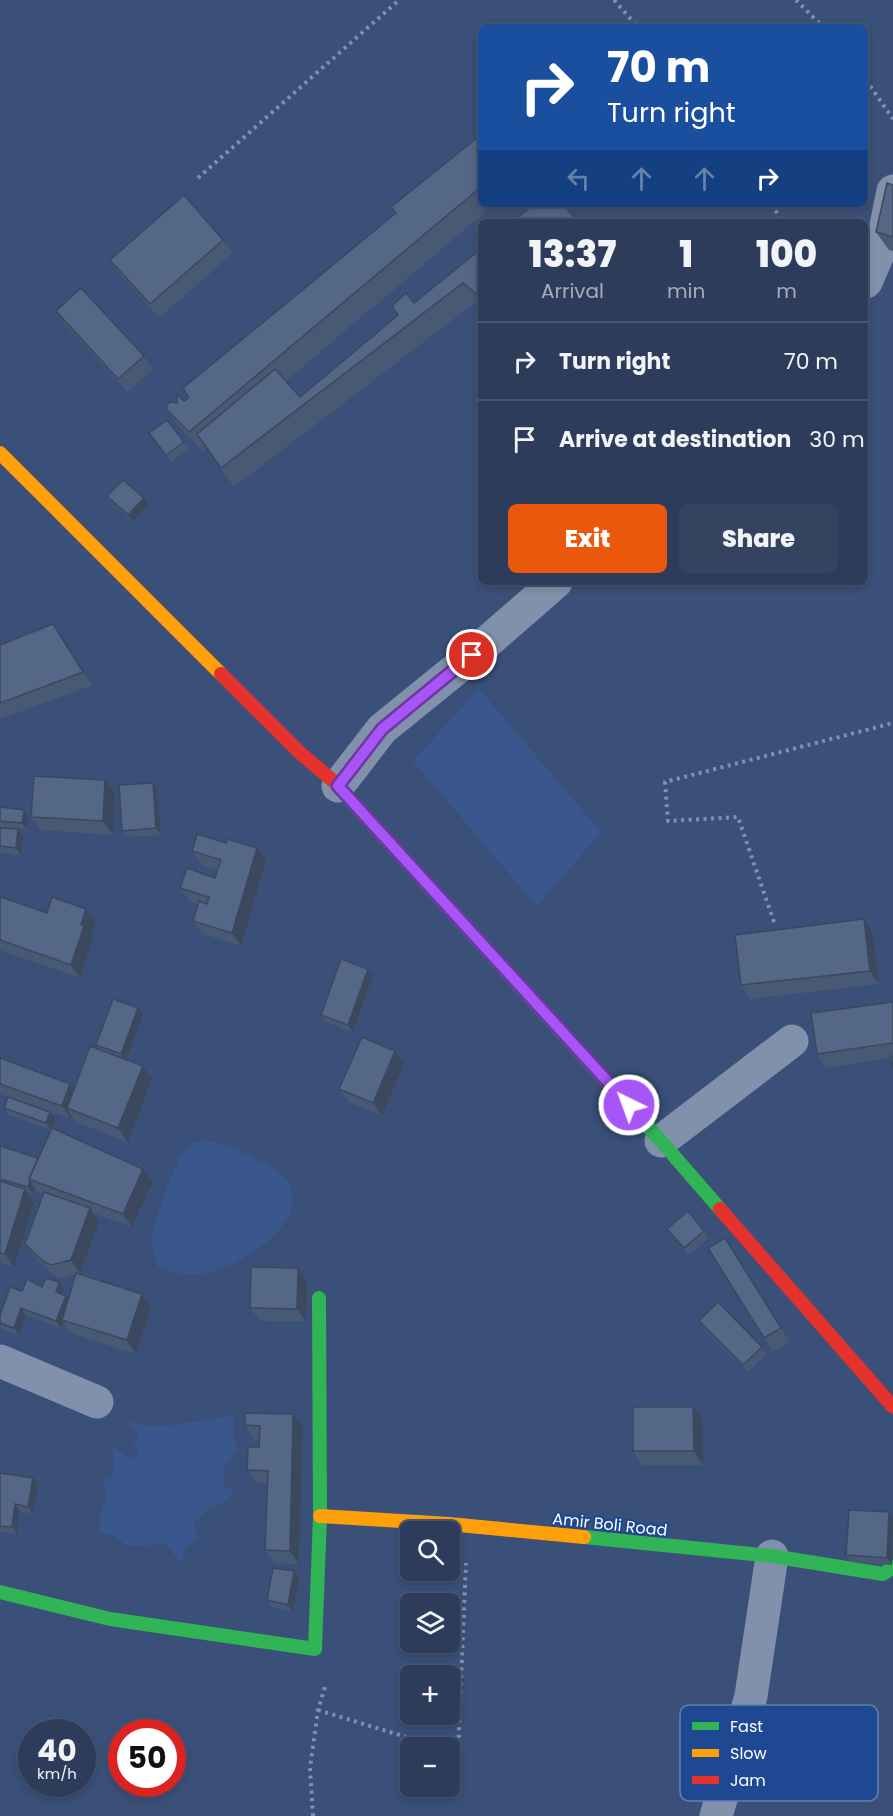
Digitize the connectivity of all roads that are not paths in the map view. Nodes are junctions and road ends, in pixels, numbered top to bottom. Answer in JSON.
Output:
{"nodes":[{"id":1,"x":893,"y":191,"type":"edge"},
{"id":2,"x":868,"y":277,"type":"edge"},
{"id":3,"x":0,"y":453,"type":"edge"},
{"id":4,"x":553,"y":585,"type":"edge"},
{"id":5,"x":338,"y":786,"type":"junction"},
{"id":6,"x":792,"y":1041,"type":"dead end"},
{"id":7,"x":661,"y":1141,"type":"junction"},
{"id":8,"x":319,"y":1298,"type":"dead end"},
{"id":9,"x":0,"y":1361,"type":"edge"},
{"id":10,"x":97,"y":1402,"type":"dead end"},
{"id":11,"x":893,"y":1407,"type":"edge"},
{"id":12,"x":320,"y":1516,"type":"junction"},
{"id":13,"x":772,"y":1556,"type":"junction"},
{"id":14,"x":893,"y":1567,"type":"edge"},
{"id":15,"x":0,"y":1592,"type":"edge"},
{"id":16,"x":748,"y":1705,"type":"edge"},
{"id":17,"x":720,"y":1801,"type":"edge"},
{"id":18,"x":716,"y":1816,"type":"edge"}],
"edges":[{"from":1,"to":2,"type":"street"},
{"from":3,"to":5,"type":"main road"},
{"from":4,"to":5,"type":"street"},
{"from":5,"to":7,"type":"main road"},
{"from":6,"to":7,"type":"street"},
{"from":7,"to":11,"type":"main road"},
{"from":8,"to":12,"type":"main road"},
{"from":9,"to":10,"type":"street"},
{"from":12,"to":13,"type":"main road","name":"Amir Boli Road"},
{"from":12,"to":15,"type":"main road"},
{"from":13,"to":14,"type":"main road","name":"Amir Boli Road"},
{"from":13,"to":16,"type":"street"},
{"from":17,"to":18,"type":"street"}]}
